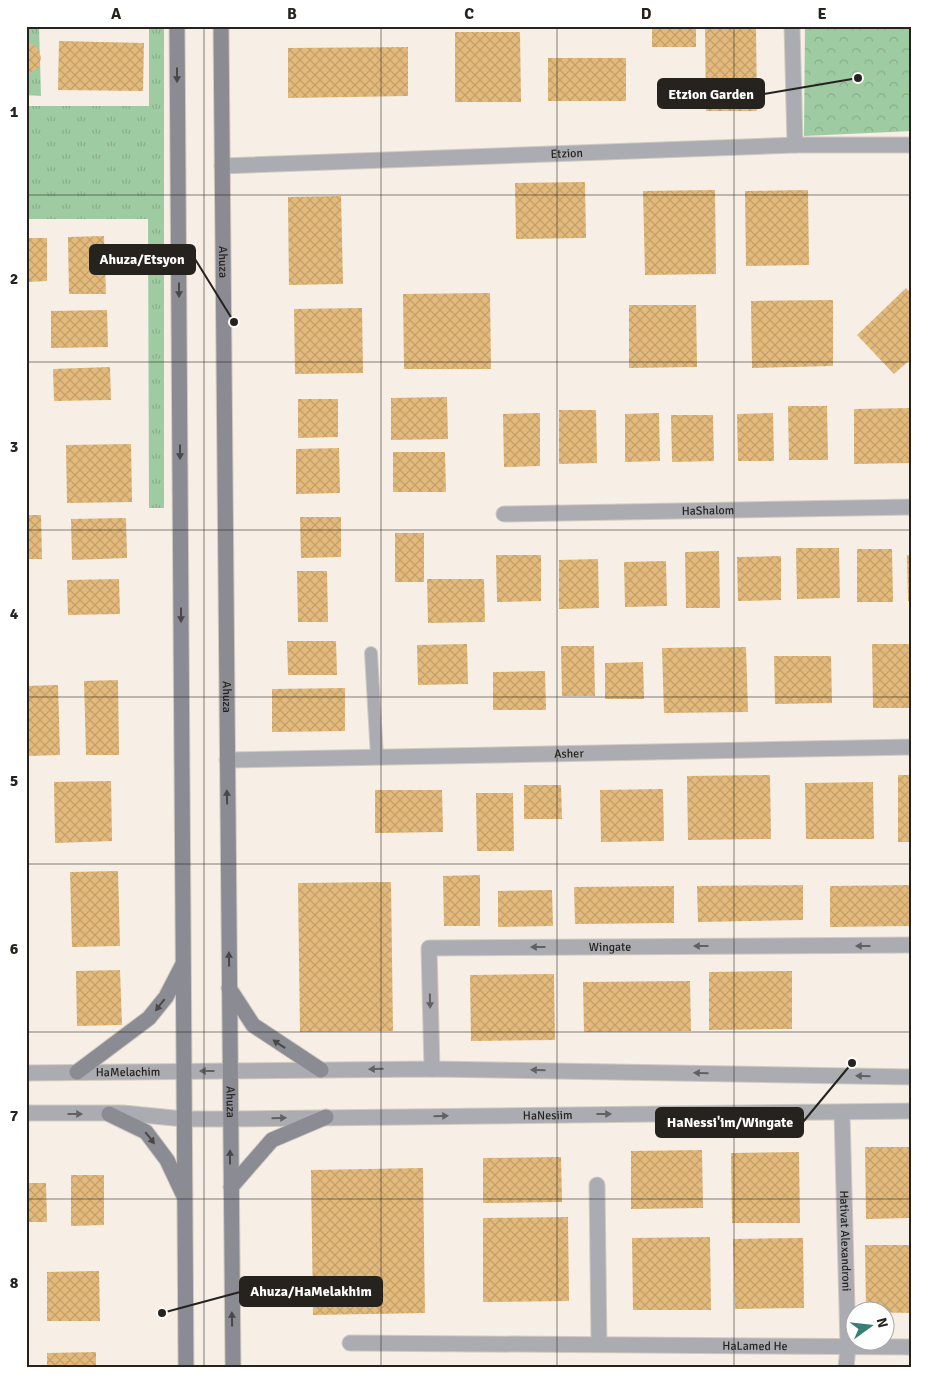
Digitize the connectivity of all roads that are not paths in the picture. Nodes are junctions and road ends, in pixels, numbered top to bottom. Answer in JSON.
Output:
{"nodes":[{"id":1,"x":177,"y":26,"type":"edge"},
{"id":2,"x":221,"y":26,"type":"edge"},
{"id":3,"x":792,"y":26,"type":"edge"},
{"id":4,"x":795,"y":145,"type":"junction"},
{"id":5,"x":912,"y":145,"type":"edge"},
{"id":6,"x":222,"y":166,"type":"junction"},
{"id":7,"x":912,"y":507,"type":"edge"},
{"id":8,"x":504,"y":514,"type":"dead end"},
{"id":9,"x":371,"y":653,"type":"dead end"},
{"id":10,"x":912,"y":747,"type":"edge"},
{"id":11,"x":377,"y":757,"type":"junction"},
{"id":12,"x":227,"y":760,"type":"junction"},
{"id":13,"x":912,"y":945,"type":"edge"},
{"id":14,"x":184,"y":963,"type":"junction"},
{"id":15,"x":229,"y":988,"type":"junction"},
{"id":16,"x":432,"y":1069,"type":"junction"},
{"id":17,"x":321,"y":1070,"type":"junction"},
{"id":18,"x":184,"y":1071,"type":"junction"},
{"id":19,"x":230,"y":1071,"type":"junction"},
{"id":20,"x":78,"y":1072,"type":"junction"},
{"id":21,"x":26,"y":1073,"type":"edge"},
{"id":22,"x":912,"y":1076,"type":"edge"},
{"id":23,"x":912,"y":1112,"type":"edge"},
{"id":24,"x":842,"y":1113,"type":"junction"},
{"id":25,"x":26,"y":1114,"type":"edge"},
{"id":26,"x":109,"y":1114,"type":"junction"},
{"id":27,"x":326,"y":1117,"type":"junction"},
{"id":28,"x":230,"y":1118,"type":"junction"},
{"id":29,"x":184,"y":1119,"type":"junction"},
{"id":30,"x":597,"y":1185,"type":"dead end"},
{"id":31,"x":231,"y":1188,"type":"junction"},
{"id":32,"x":185,"y":1198,"type":"junction"},
{"id":33,"x":847,"y":1302,"type":"edge"},
{"id":34,"x":350,"y":1343,"type":"dead end"},
{"id":35,"x":600,"y":1344,"type":"junction"},
{"id":36,"x":846,"y":1347,"type":"edge"},
{"id":37,"x":896,"y":1347,"type":"edge"},
{"id":38,"x":912,"y":1347,"type":"edge"},
{"id":39,"x":848,"y":1352,"type":"edge"},
{"id":40,"x":186,"y":1368,"type":"edge"},
{"id":41,"x":233,"y":1368,"type":"edge"},
{"id":42,"x":846,"y":1368,"type":"edge"}],
"edges":[{"from":1,"to":14,"type":"main road","one_way":true},
{"from":2,"to":6,"type":"main road","name":"Ahuza"},
{"from":3,"to":4,"type":"street"},
{"from":4,"to":5,"type":"street","name":"Etzion"},
{"from":4,"to":6,"type":"street","name":"Etzion"},
{"from":6,"to":12,"type":"main road","name":"Ahuza"},
{"from":7,"to":8,"type":"street","name":"HaShalom"},
{"from":9,"to":11,"type":"lane"},
{"from":10,"to":11,"type":"street","name":"Asher"},
{"from":11,"to":12,"type":"street","name":"Asher"},
{"from":15,"to":12,"type":"main road","name":"Ahuza","one_way":true},
{"from":13,"to":16,"type":"street","name":"Wingate","one_way":true},
{"from":14,"to":18,"type":"main road"},
{"from":14,"to":20,"type":"main road","one_way":true},
{"from":17,"to":15,"type":"main road","one_way":true},
{"from":15,"to":19,"type":"main road","name":"Ahuza"},
{"from":16,"to":17,"type":"street","one_way":true},
{"from":22,"to":16,"type":"street","one_way":true},
{"from":17,"to":19,"type":"street"},
{"from":19,"to":18,"type":"street","name":"HaMelachim","one_way":true},
{"from":18,"to":20,"type":"street","name":"HaMelachim"},
{"from":18,"to":29,"type":"main road"},
{"from":19,"to":28,"type":"main road","name":"Ahuza"},
{"from":20,"to":21,"type":"street","name":"HaMelachim"},
{"from":23,"to":24,"type":"street","name":"HaNesiim"},
{"from":27,"to":24,"type":"street","name":"HaNesiim","one_way":true},
{"from":24,"to":33,"type":"street","name":"Hativat Alexandroni"},
{"from":25,"to":26,"type":"street","one_way":true},
{"from":26,"to":29,"type":"street"},
{"from":26,"to":32,"type":"main road","one_way":true},
{"from":28,"to":27,"type":"street","name":"HaNesiim","one_way":true},
{"from":27,"to":31,"type":"main road"},
{"from":28,"to":29,"type":"street","name":"HaNesiim"},
{"from":31,"to":28,"type":"main road","name":"Ahuza","one_way":true},
{"from":29,"to":32,"type":"main road"},
{"from":30,"to":35,"type":"street"},
{"from":41,"to":31,"type":"main road","name":"Ahuza","one_way":true},
{"from":32,"to":40,"type":"main road"},
{"from":34,"to":35,"type":"street","name":"HaLamed He"},
{"from":35,"to":36,"type":"street","name":"HaLamed He"},
{"from":37,"to":38,"type":"street","name":"HaLamed He"},
{"from":39,"to":42,"type":"street","name":"Hativat Alexandroni"}]}
